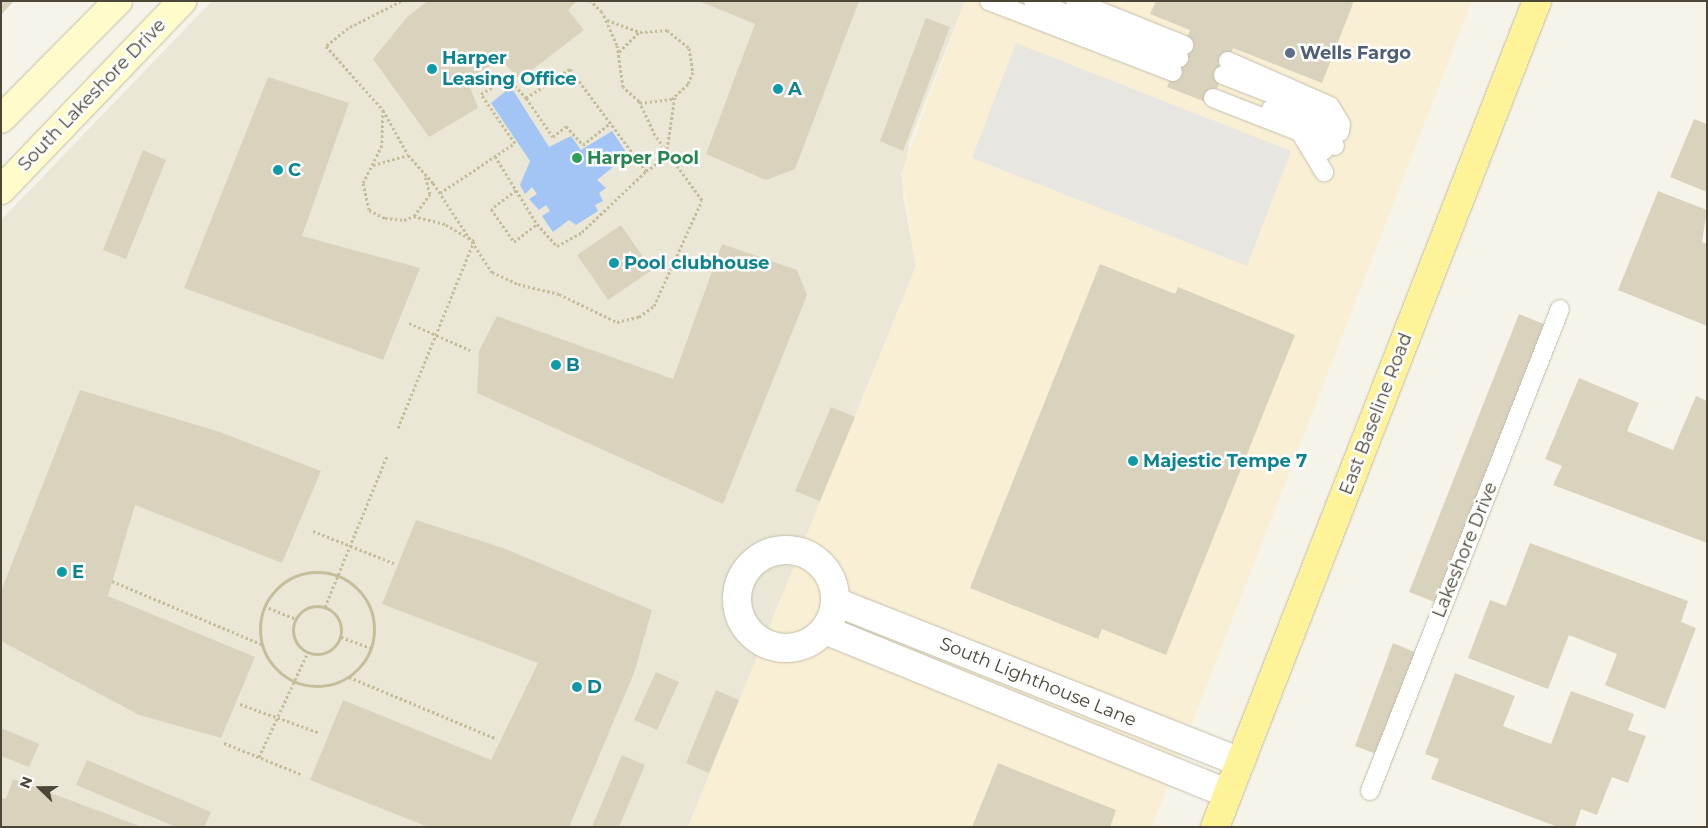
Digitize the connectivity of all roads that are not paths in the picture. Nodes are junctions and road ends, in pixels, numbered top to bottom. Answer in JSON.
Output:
{"nodes":[{"id":1,"x":118,"y":1,"type":"edge"},
{"id":2,"x":182,"y":1,"type":"edge"},
{"id":3,"x":1033,"y":1,"type":"edge"},
{"id":4,"x":1075,"y":1,"type":"edge"},
{"id":5,"x":1537,"y":1,"type":"edge"},
{"id":6,"x":987,"y":6,"type":"edge"},
{"id":7,"x":1176,"y":64,"type":"junction"},
{"id":8,"x":1,"y":119,"type":"edge"},
{"id":9,"x":1332,"y":152,"type":"joint"},
{"id":10,"x":1,"y":190,"type":"edge"},
{"id":11,"x":1560,"y":309,"type":"dead end"},
{"id":12,"x":836,"y":602,"type":"junction"},
{"id":13,"x":825,"y":630,"type":"junction"},
{"id":14,"x":1240,"y":762,"type":"junction"},
{"id":15,"x":1370,"y":792,"type":"dead end"},
{"id":16,"x":1228,"y":794,"type":"junction"},
{"id":17,"x":1215,"y":827,"type":"edge"}],
"edges":[{"from":1,"to":8,"type":"street"},
{"from":2,"to":10,"type":"street","name":"South Lakeshore Drive"},
{"from":3,"to":7,"type":"lane"},
{"from":4,"to":7,"type":"lane"},
{"from":5,"to":14,"type":"main road","name":"East Baseline Road"},
{"from":6,"to":7,"type":"lane"},
{"from":9,"to":9,"type":"lane"},
{"from":11,"to":15,"type":"lane","name":"Lakeshore Drive"},
{"from":12,"to":13,"type":"street"},
{"from":12,"to":13,"type":"street"},
{"from":12,"to":14,"type":"street","name":"South Lighthouse Lane"},
{"from":13,"to":16,"type":"street","name":"South Lighthouse Lane"},
{"from":14,"to":16,"type":"main road","name":"East Baseline Road"},
{"from":16,"to":17,"type":"main road","name":"East Baseline Road"}]}
